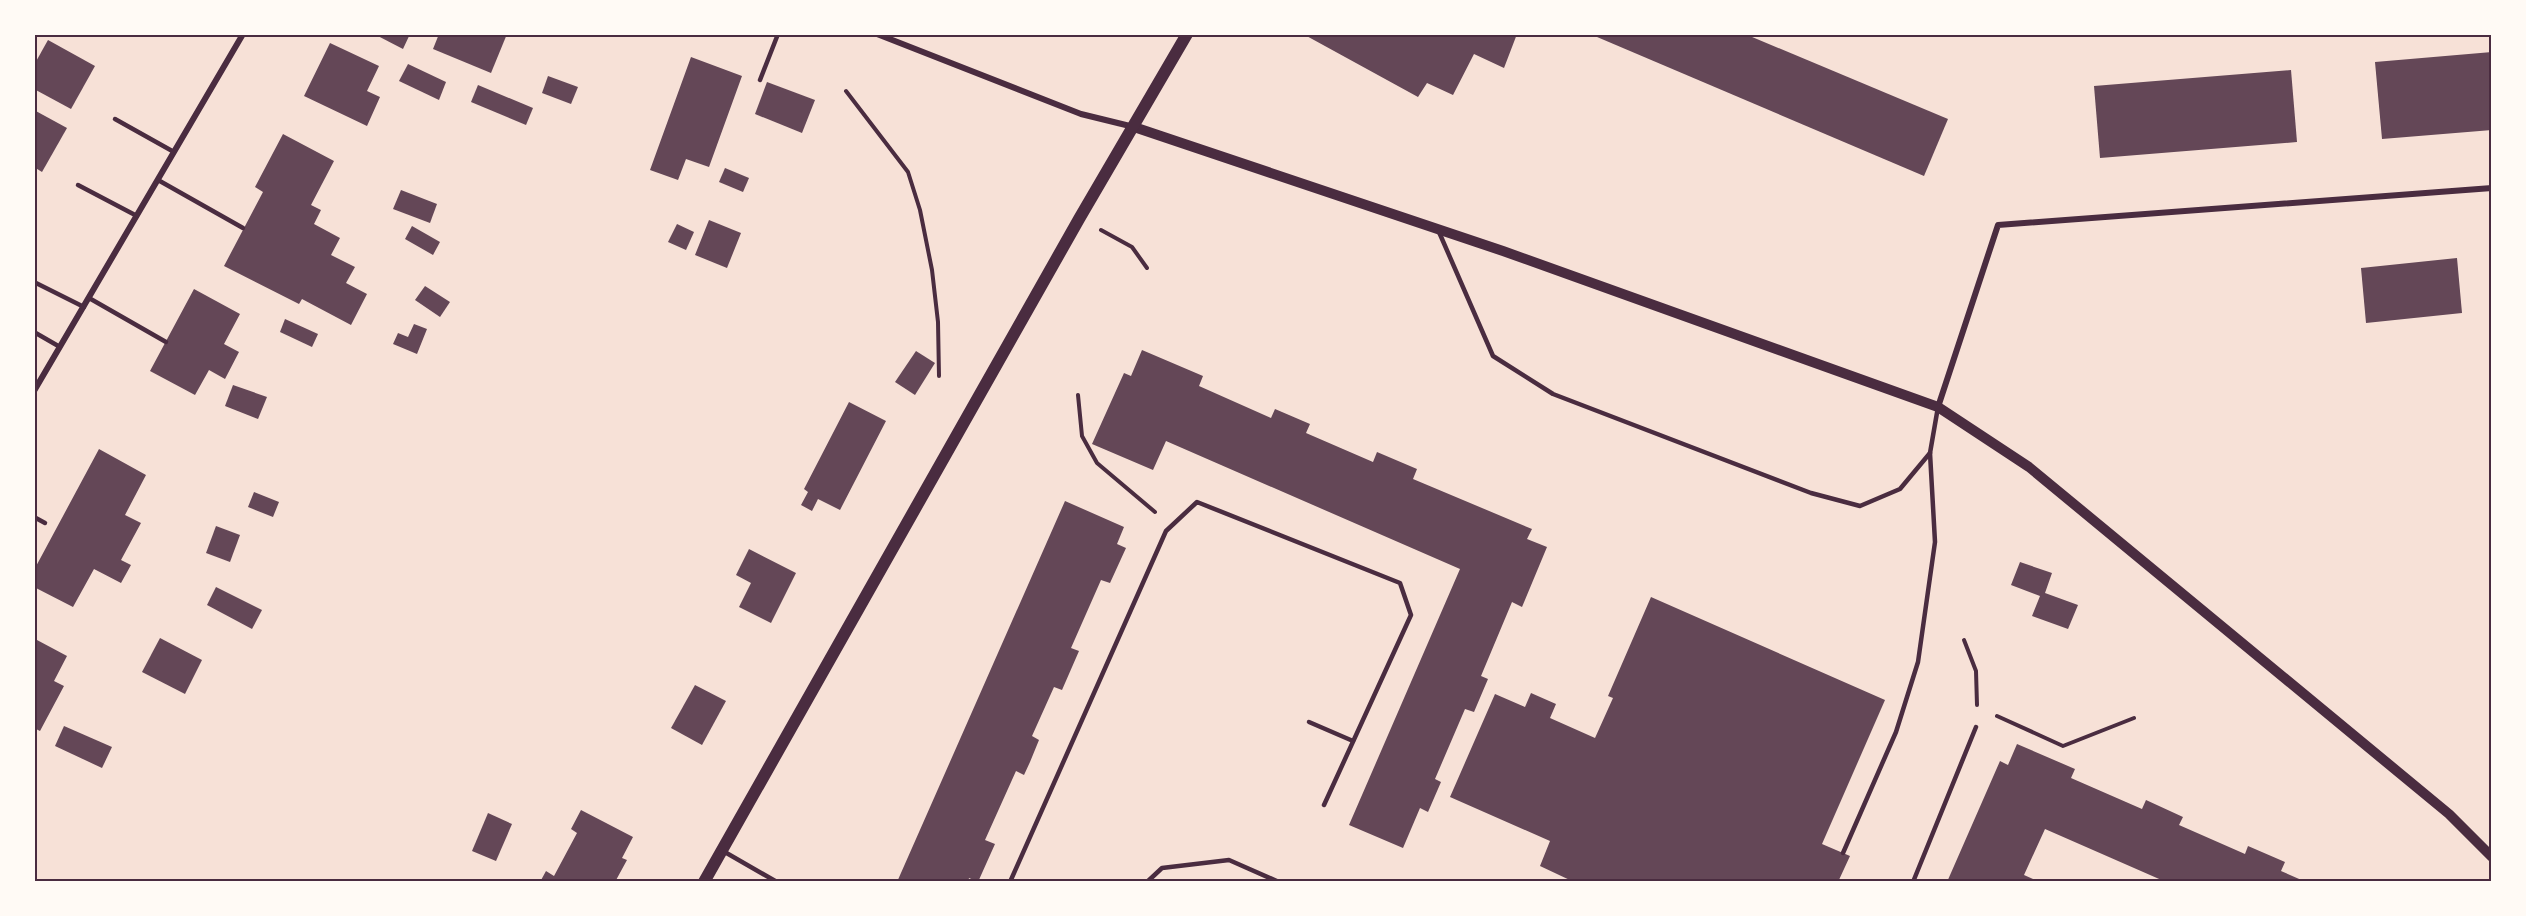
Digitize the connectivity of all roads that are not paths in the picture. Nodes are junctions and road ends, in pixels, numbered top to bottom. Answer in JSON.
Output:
{"nodes":[{"id":1,"x":243,"y":34,"type":"edge"},
{"id":2,"x":778,"y":34,"type":"edge"},
{"id":3,"x":877,"y":34,"type":"edge"},
{"id":4,"x":1187,"y":34,"type":"edge"},
{"id":5,"x":760,"y":80,"type":"dead end"},
{"id":6,"x":115,"y":118,"type":"dead end"},
{"id":7,"x":1134,"y":127,"type":"junction"},
{"id":8,"x":174,"y":152,"type":"junction"},
{"id":9,"x":158,"y":180,"type":"junction"},
{"id":10,"x":78,"y":185,"type":"dead end"},
{"id":11,"x":2492,"y":188,"type":"edge"},
{"id":12,"x":137,"y":216,"type":"junction"},
{"id":13,"x":243,"y":228,"type":"dead end"},
{"id":14,"x":1438,"y":230,"type":"junction"},
{"id":15,"x":34,"y":282,"type":"edge"},
{"id":16,"x":89,"y":298,"type":"junction"},
{"id":17,"x":84,"y":307,"type":"junction"},
{"id":18,"x":34,"y":332,"type":"edge"},
{"id":19,"x":166,"y":342,"type":"dead end"},
{"id":20,"x":60,"y":347,"type":"junction"},
{"id":21,"x":34,"y":391,"type":"edge"},
{"id":22,"x":1938,"y":407,"type":"junction"},
{"id":23,"x":1930,"y":453,"type":"junction"},
{"id":24,"x":34,"y":517,"type":"edge"},
{"id":25,"x":45,"y":523,"type":"dead end"},
{"id":26,"x":1309,"y":722,"type":"dead end"},
{"id":27,"x":1976,"y":727,"type":"road end"},
{"id":28,"x":1353,"y":741,"type":"junction"},
{"id":29,"x":1324,"y":805,"type":"dead end"},
{"id":30,"x":723,"y":851,"type":"junction"},
{"id":31,"x":1842,"y":853,"type":"dead end"},
{"id":32,"x":2492,"y":857,"type":"edge"},
{"id":33,"x":704,"y":882,"type":"edge"},
{"id":34,"x":777,"y":882,"type":"edge"},
{"id":35,"x":1010,"y":882,"type":"edge"},
{"id":36,"x":1147,"y":882,"type":"edge"},
{"id":37,"x":1279,"y":882,"type":"edge"},
{"id":38,"x":1912,"y":882,"type":"edge"}],
"edges":[{"from":1,"to":8,"type":"street"},
{"from":2,"to":5,"type":"lane"},
{"from":3,"to":7,"type":"street"},
{"from":4,"to":7,"type":"main road"},
{"from":6,"to":8,"type":"lane"},
{"from":7,"to":14,"type":"street"},
{"from":7,"to":30,"type":"main road"},
{"from":8,"to":9,"type":"street"},
{"from":9,"to":12,"type":"street"},
{"from":9,"to":13,"type":"lane"},
{"from":10,"to":12,"type":"lane"},
{"from":11,"to":22,"type":"street"},
{"from":12,"to":16,"type":"street"},
{"from":14,"to":22,"type":"street"},
{"from":14,"to":23,"type":"lane"},
{"from":15,"to":17,"type":"lane"},
{"from":16,"to":17,"type":"street"},
{"from":16,"to":19,"type":"lane"},
{"from":17,"to":20,"type":"street"},
{"from":18,"to":20,"type":"lane"},
{"from":20,"to":21,"type":"street"},
{"from":22,"to":23,"type":"lane"},
{"from":22,"to":32,"type":"street"},
{"from":23,"to":31,"type":"lane"},
{"from":24,"to":25,"type":"lane"},
{"from":26,"to":28,"type":"lane"},
{"from":27,"to":38,"type":"lane"},
{"from":28,"to":29,"type":"lane"},
{"from":28,"to":35,"type":"lane"},
{"from":30,"to":33,"type":"main road"},
{"from":30,"to":34,"type":"lane"},
{"from":36,"to":37,"type":"lane"}]}
